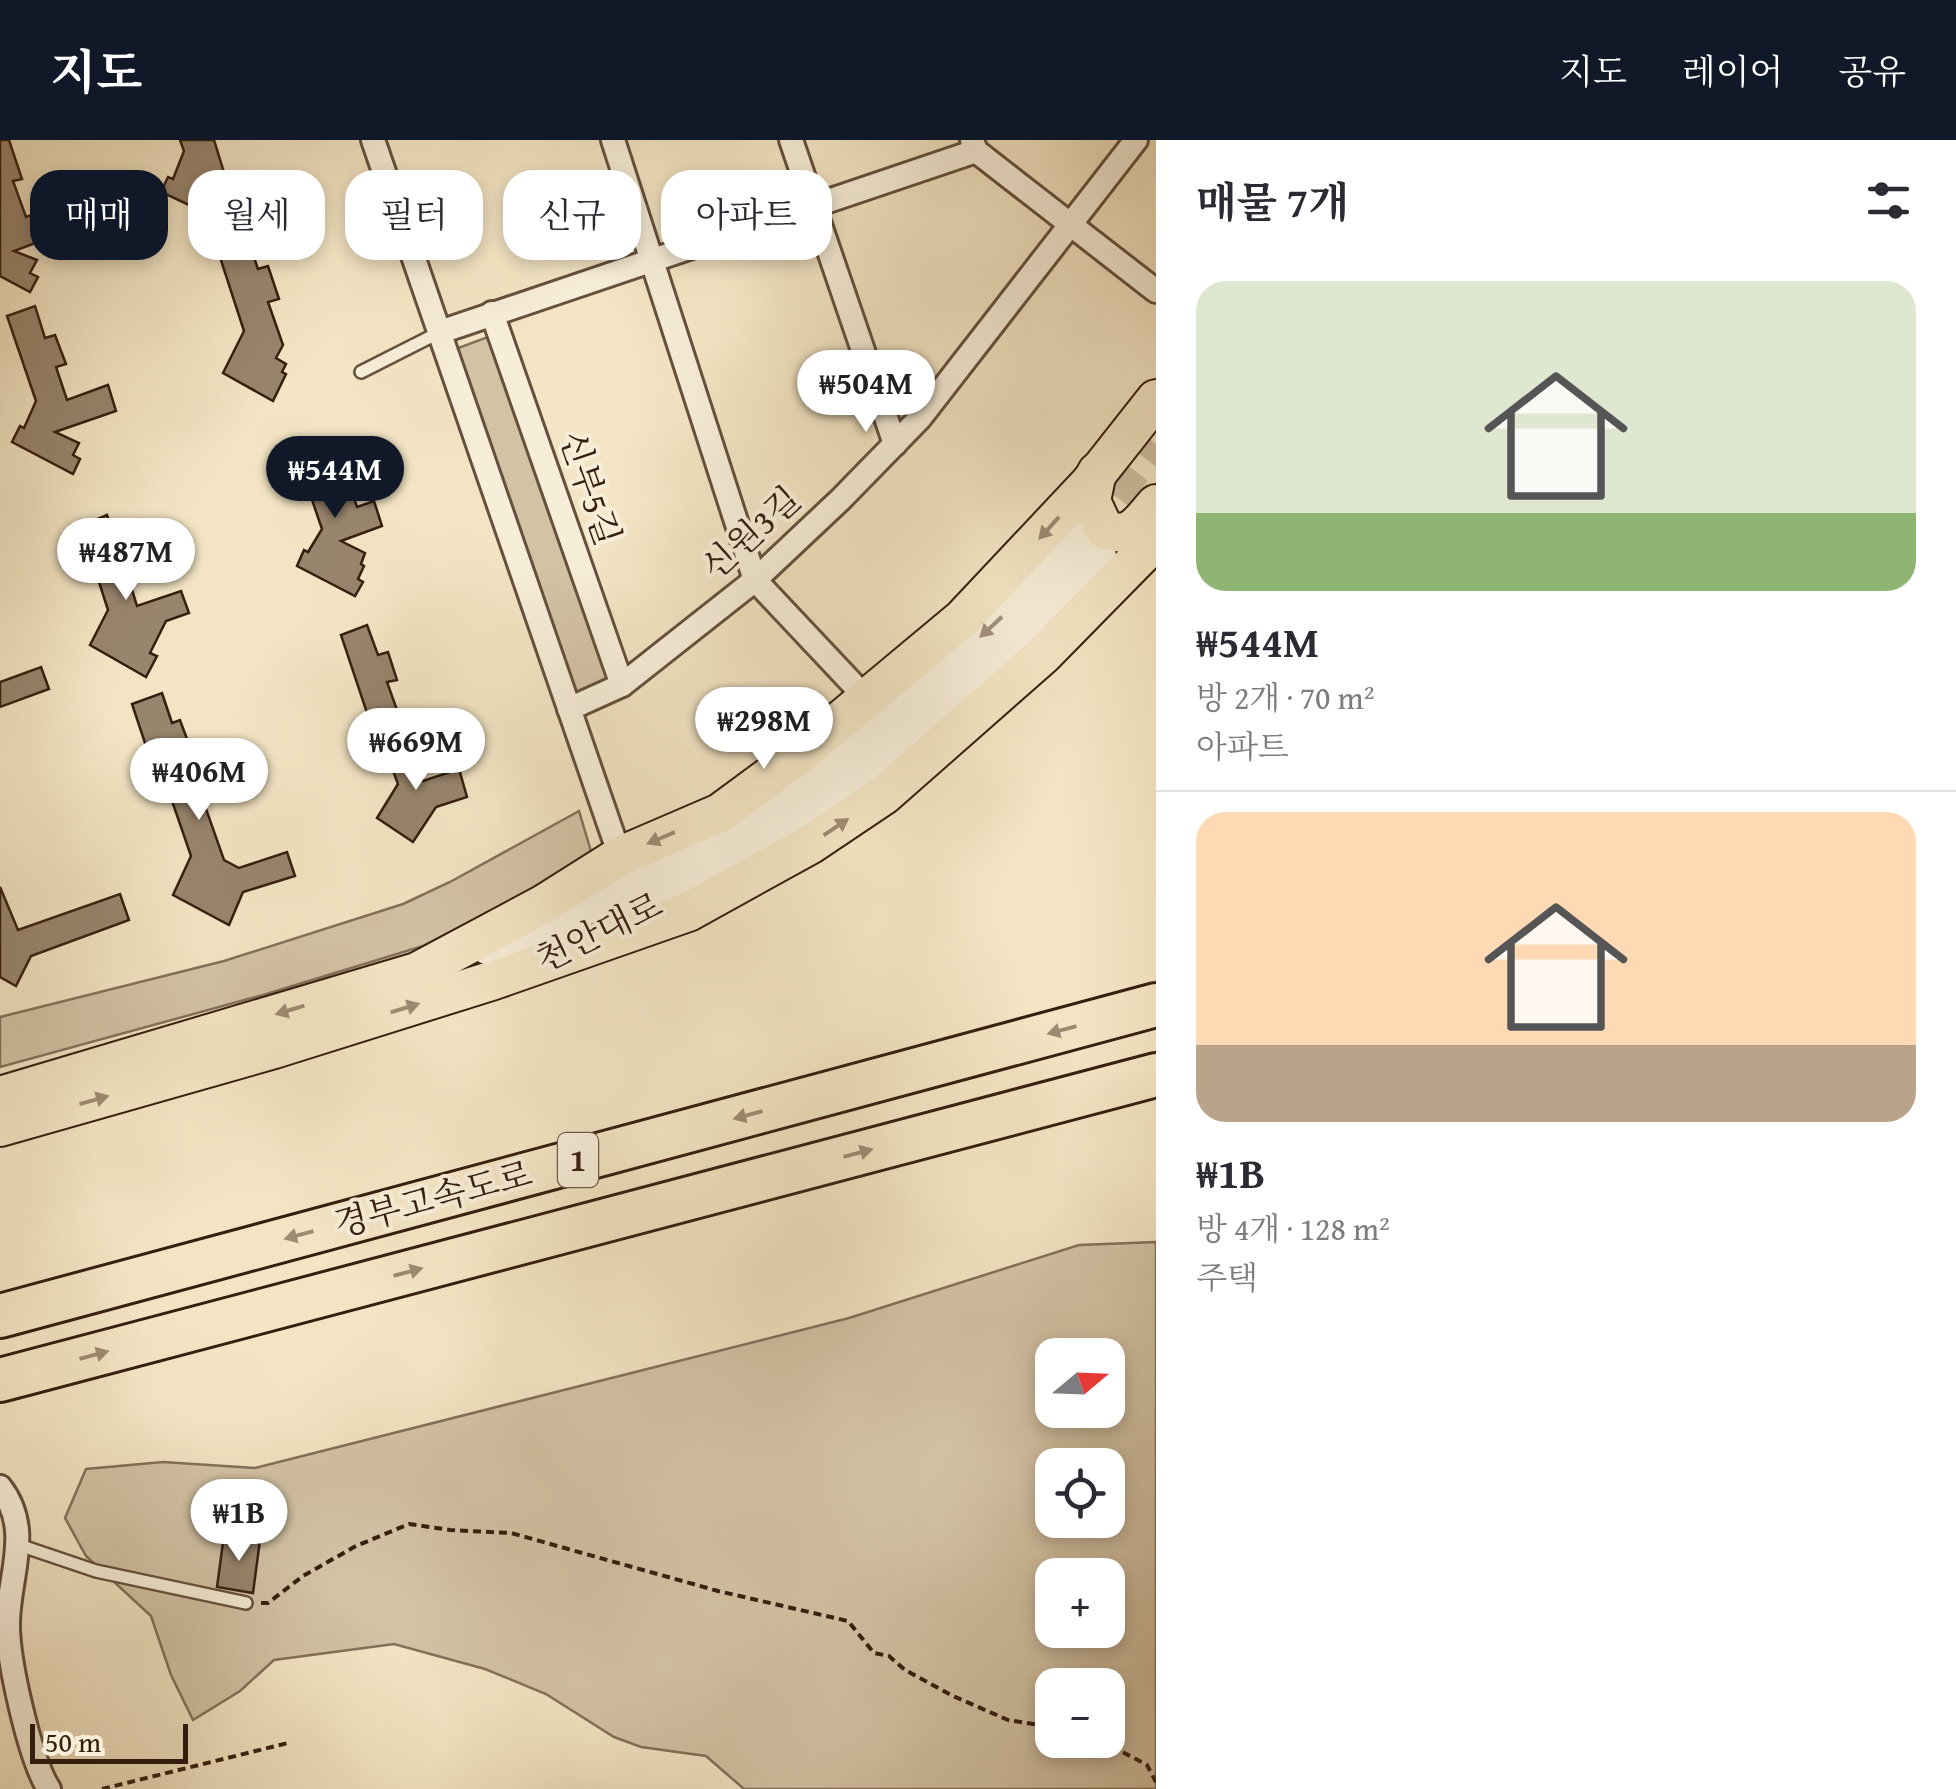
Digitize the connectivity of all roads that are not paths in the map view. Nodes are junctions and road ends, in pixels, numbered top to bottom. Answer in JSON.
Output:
{"nodes":[{"id":1,"x":373,"y":140,"type":"edge"},
{"id":2,"x":613,"y":140,"type":"edge"},
{"id":3,"x":791,"y":140,"type":"edge"},
{"id":4,"x":1136,"y":140,"type":"edge"},
{"id":5,"x":974,"y":145,"type":"edge"},
{"id":6,"x":801,"y":170,"type":"edge"},
{"id":7,"x":832,"y":199,"type":"edge"},
{"id":8,"x":1070,"y":224,"type":"junction"},
{"id":9,"x":661,"y":256,"type":"edge"},
{"id":10,"x":653,"y":259,"type":"junction"},
{"id":11,"x":832,"y":259,"type":"edge"},
{"id":12,"x":1156,"y":290,"type":"edge"},
{"id":13,"x":492,"y":314,"type":"junction"},
{"id":14,"x":440,"y":332,"type":"junction"},
{"id":15,"x":361,"y":372,"type":"dead end"},
{"id":16,"x":1156,"y":399,"type":"edge"},
{"id":17,"x":895,"y":444,"type":"junction"},
{"id":18,"x":1097,"y":472,"type":"junction"},
{"id":19,"x":1156,"y":504,"type":"edge"},
{"id":20,"x":1156,"y":540,"type":"edge"},
{"id":21,"x":756,"y":580,"type":"junction"},
{"id":22,"x":622,"y":685,"type":"junction"},
{"id":23,"x":867,"y":700,"type":"junction"},
{"id":24,"x":569,"y":709,"type":"junction"},
{"id":25,"x":620,"y":856,"type":"junction"},
{"id":26,"x":417,"y":972,"type":"junction"},
{"id":27,"x":494,"y":980,"type":"junction"},
{"id":28,"x":1156,"y":1005,"type":"edge"},
{"id":29,"x":1156,"y":1074,"type":"edge"},
{"id":30,"x":0,"y":1096,"type":"edge"},
{"id":31,"x":0,"y":1128,"type":"edge"},
{"id":32,"x":0,"y":1316,"type":"edge"},
{"id":33,"x":0,"y":1380,"type":"edge"},
{"id":34,"x":0,"y":1486,"type":"edge"},
{"id":35,"x":19,"y":1545,"type":"junction"},
{"id":36,"x":7,"y":1580,"type":"edge"},
{"id":37,"x":246,"y":1603,"type":"road end"},
{"id":38,"x":49,"y":1789,"type":"edge"}],
"edges":[{"from":1,"to":14,"type":"street"},
{"from":2,"to":10,"type":"street"},
{"from":3,"to":6,"type":"street"},
{"from":4,"to":8,"type":"street","name":"신원3길"},
{"from":5,"to":7,"type":"street"},
{"from":5,"to":8,"type":"street"},
{"from":8,"to":12,"type":"street"},
{"from":8,"to":17,"type":"street","name":"신원3길"},
{"from":9,"to":10,"type":"street"},
{"from":10,"to":13,"type":"street"},
{"from":10,"to":21,"type":"street"},
{"from":11,"to":17,"type":"street"},
{"from":13,"to":14,"type":"street"},
{"from":13,"to":22,"type":"street","name":"신부5길"},
{"from":14,"to":15,"type":"lane"},
{"from":14,"to":24,"type":"street"},
{"from":16,"to":18,"type":"main road"},
{"from":17,"to":21,"type":"street","name":"신원3길"},
{"from":18,"to":19,"type":"main road"},
{"from":18,"to":23,"type":"main road","one_way":true},
{"from":27,"to":20,"type":"main road","one_way":true},
{"from":21,"to":22,"type":"street","name":"신원3길"},
{"from":21,"to":23,"type":"street"},
{"from":22,"to":24,"type":"street","name":"신원3길"},
{"from":23,"to":25,"type":"main road","one_way":true},
{"from":24,"to":25,"type":"street"},
{"from":25,"to":26,"type":"main road"},
{"from":27,"to":26,"type":"main road","name":"천안대로","one_way":true},
{"from":26,"to":30,"type":"main road","name":"천안대로","one_way":true},
{"from":31,"to":27,"type":"main road","name":"천안대로","one_way":true},
{"from":28,"to":32,"type":"highway","name":"경부고속도로","number":"1","one_way":true},
{"from":33,"to":29,"type":"highway","name":"경부고속도로","number":"1","one_way":true},
{"from":34,"to":35,"type":"street"},
{"from":35,"to":36,"type":"street"},
{"from":35,"to":37,"type":"lane"},
{"from":36,"to":38,"type":"street"}]}
